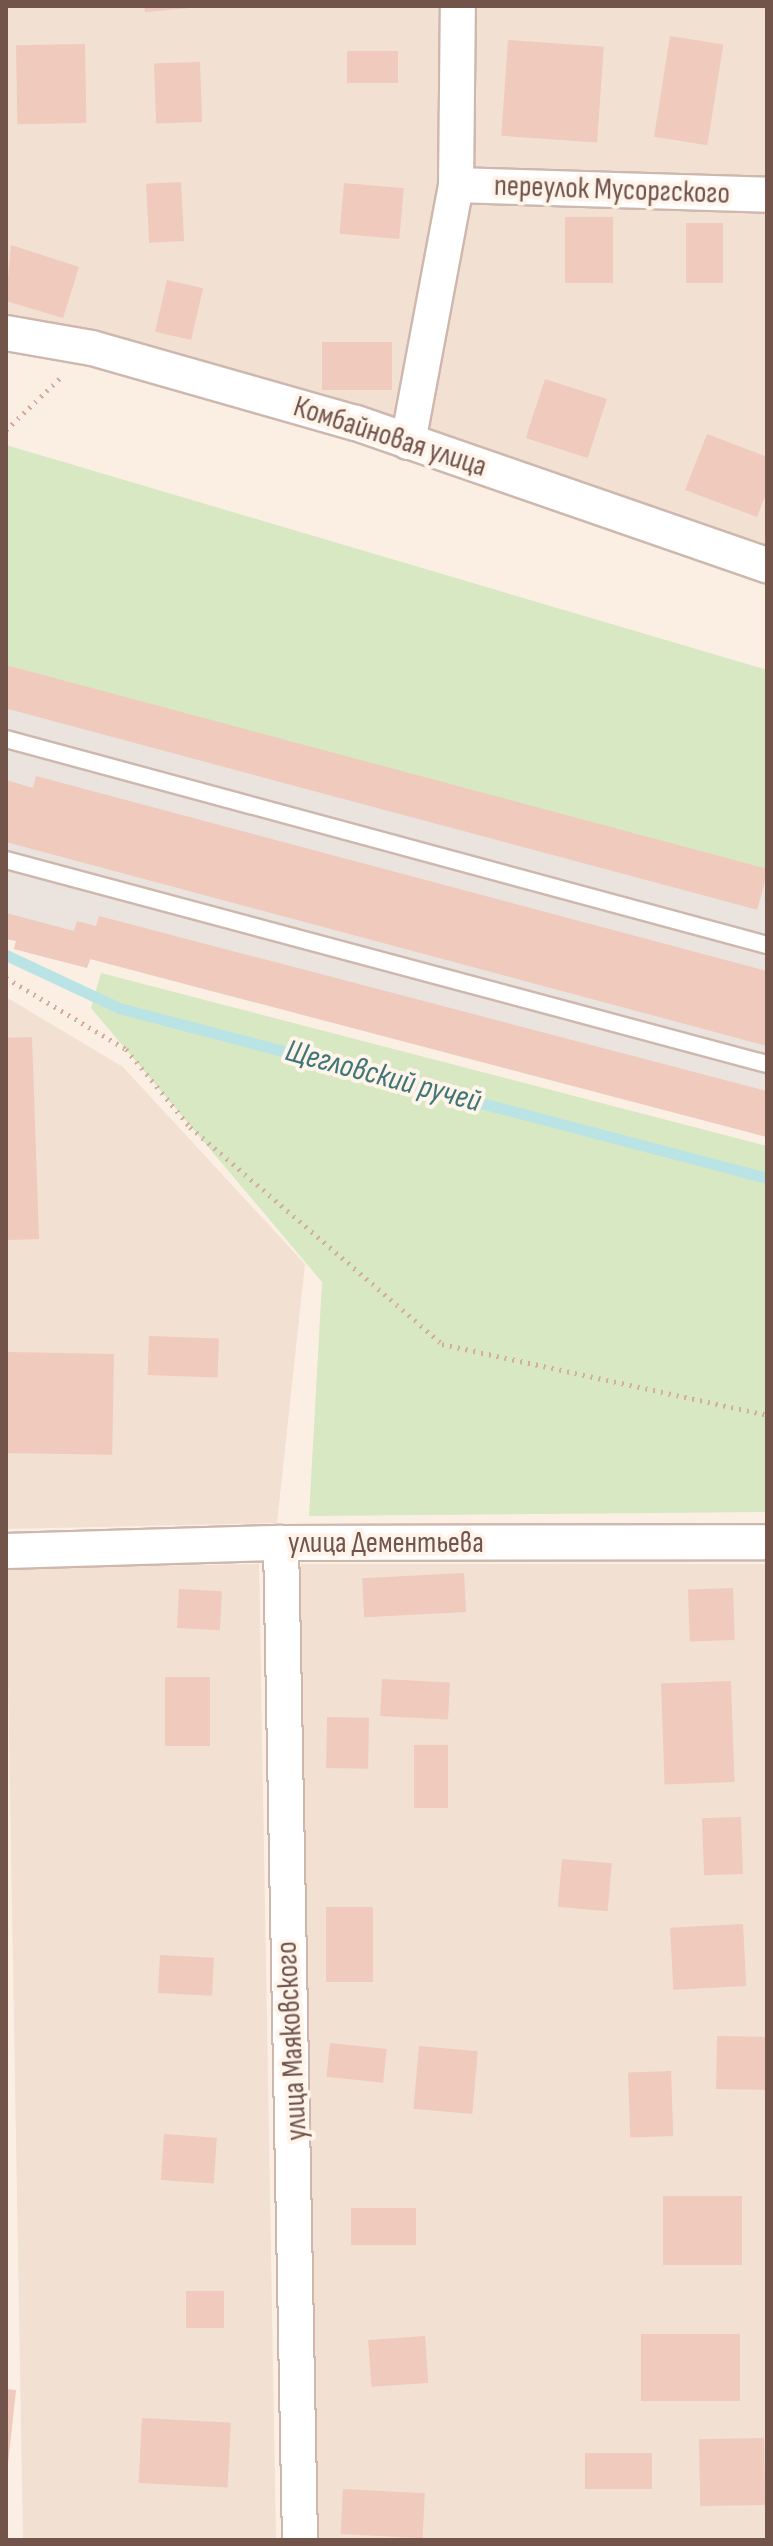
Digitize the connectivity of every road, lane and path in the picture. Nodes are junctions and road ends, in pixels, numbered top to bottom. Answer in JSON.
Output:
{"nodes":[{"id":1,"x":458,"y":6,"type":"edge"},
{"id":2,"x":456,"y":185,"type":"junction"},
{"id":3,"x":767,"y":195,"type":"edge"},
{"id":4,"x":6,"y":333,"type":"edge"},
{"id":5,"x":92,"y":348,"type":"junction"},
{"id":6,"x":6,"y":430,"type":"edge"},
{"id":7,"x":408,"y":442,"type":"junction"},
{"id":8,"x":767,"y":565,"type":"edge"},
{"id":9,"x":7,"y":740,"type":"edge"},
{"id":10,"x":6,"y":860,"type":"edge"},
{"id":11,"x":767,"y":945,"type":"edge"},
{"id":12,"x":6,"y":978,"type":"edge"},
{"id":13,"x":767,"y":1064,"type":"edge"},
{"id":14,"x":767,"y":1415,"type":"edge"},
{"id":15,"x":767,"y":1542,"type":"edge"},
{"id":16,"x":281,"y":1543,"type":"junction"},
{"id":17,"x":6,"y":1551,"type":"edge"},
{"id":18,"x":300,"y":2540,"type":"edge"}],
"edges":[{"from":1,"to":2,"type":"street"},
{"from":2,"to":3,"type":"street","name":"переулок Мусоргского"},
{"from":2,"to":7,"type":"street"},
{"from":4,"to":5,"type":"street","name":"Комбайновая улица"},
{"from":5,"to":6,"type":"path"},
{"from":5,"to":7,"type":"street","name":"Комбайновая улица"},
{"from":7,"to":8,"type":"street","name":"Комбайновая улица"},
{"from":9,"to":11,"type":"lane"},
{"from":10,"to":13,"type":"lane"},
{"from":12,"to":14,"type":"path"},
{"from":15,"to":16,"type":"street","name":"улица Дементьева"},
{"from":16,"to":17,"type":"street","name":"улица Дементьева"},
{"from":16,"to":18,"type":"street","name":"улица Маяковского"}]}
